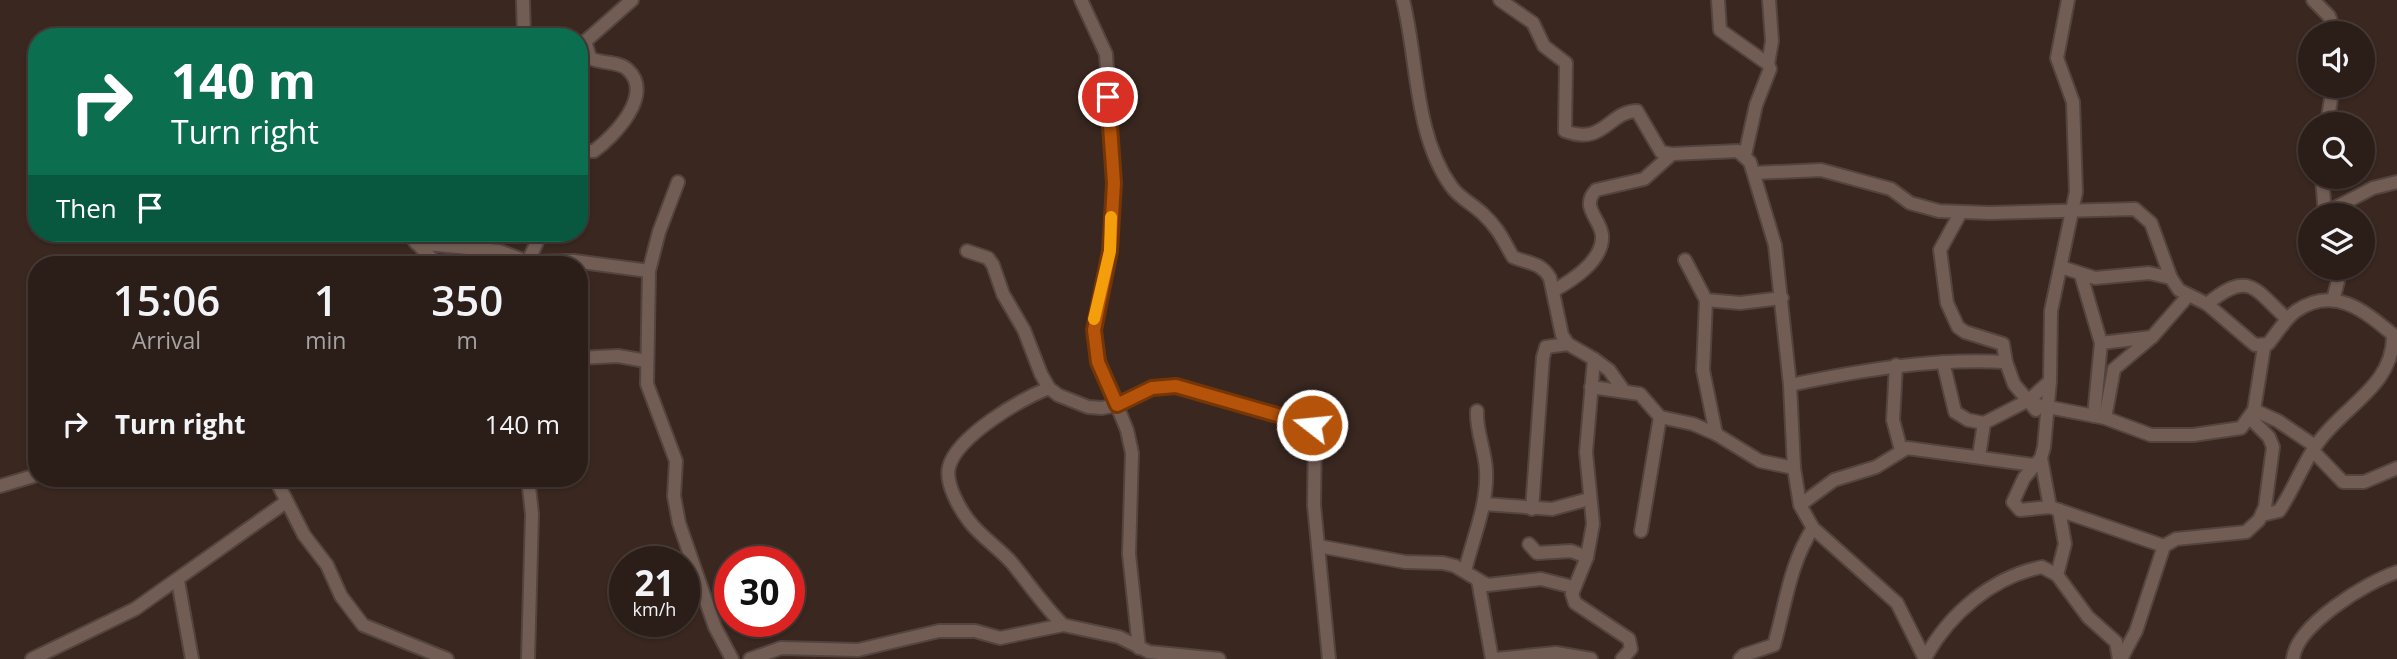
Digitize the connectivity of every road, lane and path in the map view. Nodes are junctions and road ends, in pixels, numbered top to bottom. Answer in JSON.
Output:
{"nodes":[{"id":1,"x":523,"y":0,"type":"edge"},
{"id":2,"x":632,"y":0,"type":"edge"},
{"id":3,"x":1081,"y":0,"type":"edge"},
{"id":4,"x":1403,"y":0,"type":"edge"},
{"id":5,"x":1500,"y":0,"type":"edge"},
{"id":6,"x":1718,"y":0,"type":"edge"},
{"id":7,"x":1769,"y":0,"type":"edge"},
{"id":8,"x":2068,"y":0,"type":"edge"},
{"id":9,"x":2313,"y":0,"type":"edge"},
{"id":10,"x":1514,"y":6,"type":"edge"},
{"id":11,"x":2331,"y":21,"type":"edge"},
{"id":12,"x":524,"y":28,"type":"edge"},
{"id":13,"x":588,"y":38,"type":"edge"},
{"id":14,"x":588,"y":54,"type":"edge"},
{"id":15,"x":1768,"y":64,"type":"junction"},
{"id":16,"x":588,"y":151,"type":"edge"},
{"id":17,"x":1666,"y":153,"type":"junction"},
{"id":18,"x":1745,"y":155,"type":"junction"},
{"id":19,"x":1754,"y":173,"type":"junction"},
{"id":20,"x":678,"y":182,"type":"dead end"},
{"id":21,"x":2397,"y":182,"type":"edge"},
{"id":22,"x":2345,"y":203,"type":"edge"},
{"id":23,"x":2074,"y":211,"type":"junction"},
{"id":24,"x":1961,"y":212,"type":"junction"},
{"id":25,"x":416,"y":243,"type":"joint"},
{"id":26,"x":967,"y":251,"type":"dead end"},
{"id":27,"x":429,"y":256,"type":"edge"},
{"id":28,"x":511,"y":256,"type":"edge"},
{"id":29,"x":1685,"y":260,"type":"dead end"},
{"id":30,"x":588,"y":264,"type":"edge"},
{"id":31,"x":2061,"y":267,"type":"junction"},
{"id":32,"x":649,"y":271,"type":"junction"},
{"id":33,"x":2081,"y":275,"type":"junction"},
{"id":34,"x":2171,"y":278,"type":"junction"},
{"id":35,"x":2339,"y":280,"type":"edge"},
{"id":36,"x":1553,"y":291,"type":"junction"},
{"id":37,"x":2187,"y":297,"type":"junction"},
{"id":38,"x":1782,"y":298,"type":"junction"},
{"id":39,"x":1706,"y":300,"type":"junction"},
{"id":40,"x":2333,"y":300,"type":"junction"},
{"id":41,"x":2207,"y":304,"type":"junction"},
{"id":42,"x":2287,"y":319,"type":"junction"},
{"id":43,"x":2395,"y":336,"type":"edge"},
{"id":44,"x":2152,"y":337,"type":"junction"},
{"id":45,"x":2101,"y":343,"type":"junction"},
{"id":46,"x":1568,"y":344,"type":"junction"},
{"id":47,"x":2264,"y":347,"type":"junction"},
{"id":48,"x":588,"y":358,"type":"edge"},
{"id":49,"x":1594,"y":359,"type":"junction"},
{"id":50,"x":646,"y":361,"type":"junction"},
{"id":51,"x":1943,"y":362,"type":"junction"},
{"id":52,"x":2006,"y":362,"type":"junction"},
{"id":53,"x":2393,"y":364,"type":"edge"},
{"id":54,"x":1896,"y":365,"type":"junction"},
{"id":55,"x":2050,"y":381,"type":"junction"},
{"id":56,"x":1790,"y":385,"type":"junction"},
{"id":57,"x":1591,"y":387,"type":"junction"},
{"id":58,"x":1049,"y":388,"type":"junction"},
{"id":59,"x":1624,"y":391,"type":"junction"},
{"id":60,"x":2030,"y":402,"type":"junction"},
{"id":61,"x":1117,"y":405,"type":"junction"},
{"id":62,"x":2049,"y":408,"type":"junction"},
{"id":63,"x":1477,"y":411,"type":"dead end"},
{"id":64,"x":2253,"y":415,"type":"junction"},
{"id":65,"x":1660,"y":417,"type":"junction"},
{"id":66,"x":2099,"y":417,"type":"junction"},
{"id":67,"x":1984,"y":423,"type":"junction"},
{"id":68,"x":2045,"y":433,"type":"junction"},
{"id":69,"x":1716,"y":434,"type":"junction"},
{"id":70,"x":2314,"y":448,"type":"junction"},
{"id":71,"x":1901,"y":450,"type":"junction"},
{"id":72,"x":1979,"y":456,"type":"junction"},
{"id":73,"x":2038,"y":462,"type":"junction"},
{"id":74,"x":1794,"y":468,"type":"junction"},
{"id":75,"x":2397,"y":468,"type":"edge"},
{"id":76,"x":28,"y":478,"type":"edge"},
{"id":77,"x":0,"y":486,"type":"edge"},
{"id":78,"x":279,"y":487,"type":"edge"},
{"id":79,"x":529,"y":487,"type":"edge"},
{"id":80,"x":1588,"y":499,"type":"junction"},
{"id":81,"x":286,"y":502,"type":"junction"},
{"id":82,"x":1484,"y":504,"type":"junction"},
{"id":83,"x":1800,"y":505,"type":"junction"},
{"id":84,"x":1532,"y":509,"type":"junction"},
{"id":85,"x":2055,"y":509,"type":"junction"},
{"id":86,"x":2262,"y":515,"type":"junction"},
{"id":87,"x":1813,"y":528,"type":"junction"},
{"id":88,"x":1641,"y":531,"type":"dead end"},
{"id":89,"x":1530,"y":544,"type":"dead end"},
{"id":90,"x":1318,"y":546,"type":"junction"},
{"id":91,"x":2164,"y":546,"type":"junction"},
{"id":92,"x":1543,"y":554,"type":"junction"},
{"id":93,"x":1587,"y":557,"type":"junction"},
{"id":94,"x":1465,"y":571,"type":"junction"},
{"id":95,"x":2397,"y":572,"type":"edge"},
{"id":96,"x":2057,"y":575,"type":"junction"},
{"id":97,"x":1541,"y":579,"type":"junction"},
{"id":98,"x":1478,"y":580,"type":"junction"},
{"id":99,"x":178,"y":581,"type":"junction"},
{"id":100,"x":1573,"y":587,"type":"junction"},
{"id":101,"x":1063,"y":625,"type":"junction"},
{"id":102,"x":1774,"y":645,"type":"junction"},
{"id":103,"x":1139,"y":648,"type":"junction"},
{"id":104,"x":2294,"y":654,"type":"edge"},
{"id":105,"x":1925,"y":658,"type":"edge"},
{"id":106,"x":32,"y":659,"type":"edge"},
{"id":107,"x":192,"y":659,"type":"edge"},
{"id":108,"x":447,"y":659,"type":"edge"},
{"id":109,"x":528,"y":659,"type":"edge"},
{"id":110,"x":732,"y":659,"type":"edge"},
{"id":111,"x":750,"y":659,"type":"edge"},
{"id":112,"x":1219,"y":659,"type":"edge"},
{"id":113,"x":1329,"y":659,"type":"edge"},
{"id":114,"x":1493,"y":659,"type":"edge"},
{"id":115,"x":1591,"y":659,"type":"edge"},
{"id":116,"x":1622,"y":659,"type":"edge"},
{"id":117,"x":1740,"y":659,"type":"edge"},
{"id":118,"x":1773,"y":659,"type":"edge"},
{"id":119,"x":2120,"y":659,"type":"edge"},
{"id":120,"x":2284,"y":659,"type":"edge"}],
"edges":[{"from":1,"to":12,"type":"street"},
{"from":2,"to":13,"type":"street"},
{"from":3,"to":61,"type":"street"},
{"from":4,"to":36,"type":"street"},
{"from":5,"to":10,"type":"street"},
{"from":6,"to":15,"type":"street"},
{"from":7,"to":15,"type":"street"},
{"from":8,"to":23,"type":"street"},
{"from":9,"to":11,"type":"street"},
{"from":10,"to":17,"type":"street"},
{"from":14,"to":16,"type":"street"},
{"from":15,"to":18,"type":"street"},
{"from":17,"to":18,"type":"street"},
{"from":17,"to":36,"type":"street"},
{"from":18,"to":19,"type":"street"},
{"from":19,"to":24,"type":"street"},
{"from":19,"to":38,"type":"street"},
{"from":20,"to":32,"type":"street"},
{"from":21,"to":22,"type":"street"},
{"from":23,"to":24,"type":"street"},
{"from":23,"to":31,"type":"street"},
{"from":23,"to":34,"type":"street"},
{"from":24,"to":52,"type":"street"},
{"from":25,"to":27,"type":"street"},
{"from":25,"to":28,"type":"street"},
{"from":26,"to":58,"type":"street"},
{"from":29,"to":39,"type":"street"},
{"from":30,"to":32,"type":"street"},
{"from":31,"to":33,"type":"street"},
{"from":31,"to":55,"type":"street"},
{"from":32,"to":50,"type":"street"},
{"from":33,"to":34,"type":"street"},
{"from":33,"to":45,"type":"street"},
{"from":34,"to":37,"type":"street"},
{"from":35,"to":40,"type":"street"},
{"from":36,"to":46,"type":"street"},
{"from":37,"to":41,"type":"street"},
{"from":37,"to":44,"type":"street"},
{"from":38,"to":39,"type":"street"},
{"from":38,"to":56,"type":"street"},
{"from":39,"to":69,"type":"street"},
{"from":40,"to":42,"type":"street"},
{"from":40,"to":43,"type":"street"},
{"from":41,"to":42,"type":"street"},
{"from":41,"to":47,"type":"street"},
{"from":42,"to":47,"type":"street"},
{"from":43,"to":53,"type":"street"},
{"from":44,"to":45,"type":"street"},
{"from":44,"to":66,"type":"street"},
{"from":45,"to":66,"type":"street"},
{"from":46,"to":49,"type":"street"},
{"from":46,"to":84,"type":"street"},
{"from":47,"to":64,"type":"street"},
{"from":48,"to":50,"type":"street"},
{"from":49,"to":57,"type":"street"},
{"from":49,"to":59,"type":"street"},
{"from":50,"to":110,"type":"street"},
{"from":51,"to":52,"type":"street"},
{"from":51,"to":54,"type":"street"},
{"from":51,"to":67,"type":"street"},
{"from":52,"to":60,"type":"street"},
{"from":53,"to":70,"type":"street"},
{"from":54,"to":56,"type":"street"},
{"from":54,"to":71,"type":"street"},
{"from":55,"to":60,"type":"street"},
{"from":55,"to":62,"type":"street"},
{"from":56,"to":74,"type":"street"},
{"from":57,"to":59,"type":"street"},
{"from":57,"to":80,"type":"street"},
{"from":58,"to":61,"type":"street"},
{"from":58,"to":101,"type":"street"},
{"from":59,"to":65,"type":"street"},
{"from":60,"to":62,"type":"street"},
{"from":60,"to":67,"type":"street"},
{"from":60,"to":68,"type":"street"},
{"from":61,"to":90,"type":"street"},
{"from":61,"to":103,"type":"street"},
{"from":62,"to":66,"type":"street"},
{"from":62,"to":68,"type":"street"},
{"from":63,"to":82,"type":"street"},
{"from":64,"to":66,"type":"street"},
{"from":64,"to":70,"type":"street"},
{"from":64,"to":86,"type":"street"},
{"from":65,"to":69,"type":"street"},
{"from":65,"to":88,"type":"street"},
{"from":67,"to":72,"type":"street"},
{"from":68,"to":73,"type":"street"},
{"from":69,"to":74,"type":"street"},
{"from":70,"to":75,"type":"street"},
{"from":70,"to":86,"type":"street"},
{"from":71,"to":72,"type":"street"},
{"from":71,"to":83,"type":"street"},
{"from":72,"to":73,"type":"street"},
{"from":73,"to":85,"type":"street"},
{"from":73,"to":85,"type":"street"},
{"from":74,"to":83,"type":"street"},
{"from":76,"to":77,"type":"street"},
{"from":78,"to":81,"type":"street"},
{"from":79,"to":109,"type":"street"},
{"from":80,"to":84,"type":"street"},
{"from":80,"to":93,"type":"street"},
{"from":81,"to":99,"type":"street"},
{"from":81,"to":108,"type":"street"},
{"from":82,"to":84,"type":"street"},
{"from":82,"to":94,"type":"street"},
{"from":83,"to":87,"type":"street"},
{"from":85,"to":91,"type":"street"},
{"from":85,"to":96,"type":"street"},
{"from":86,"to":91,"type":"street"},
{"from":87,"to":102,"type":"street"},
{"from":87,"to":105,"type":"street"},
{"from":89,"to":92,"type":"street"},
{"from":90,"to":94,"type":"street"},
{"from":90,"to":113,"type":"street"},
{"from":91,"to":119,"type":"street"},
{"from":92,"to":93,"type":"street"},
{"from":92,"to":97,"type":"street"},
{"from":93,"to":100,"type":"street"},
{"from":94,"to":98,"type":"street"},
{"from":95,"to":104,"type":"street"},
{"from":96,"to":105,"type":"street"},
{"from":96,"to":119,"type":"street"},
{"from":97,"to":98,"type":"street"},
{"from":97,"to":100,"type":"street"},
{"from":98,"to":114,"type":"street"},
{"from":99,"to":106,"type":"street"},
{"from":99,"to":107,"type":"street"},
{"from":100,"to":116,"type":"street"},
{"from":101,"to":103,"type":"street"},
{"from":101,"to":111,"type":"street"},
{"from":102,"to":117,"type":"street"},
{"from":102,"to":118,"type":"street"},
{"from":103,"to":112,"type":"street"},
{"from":104,"to":120,"type":"street"},
{"from":114,"to":115,"type":"street"}]}
